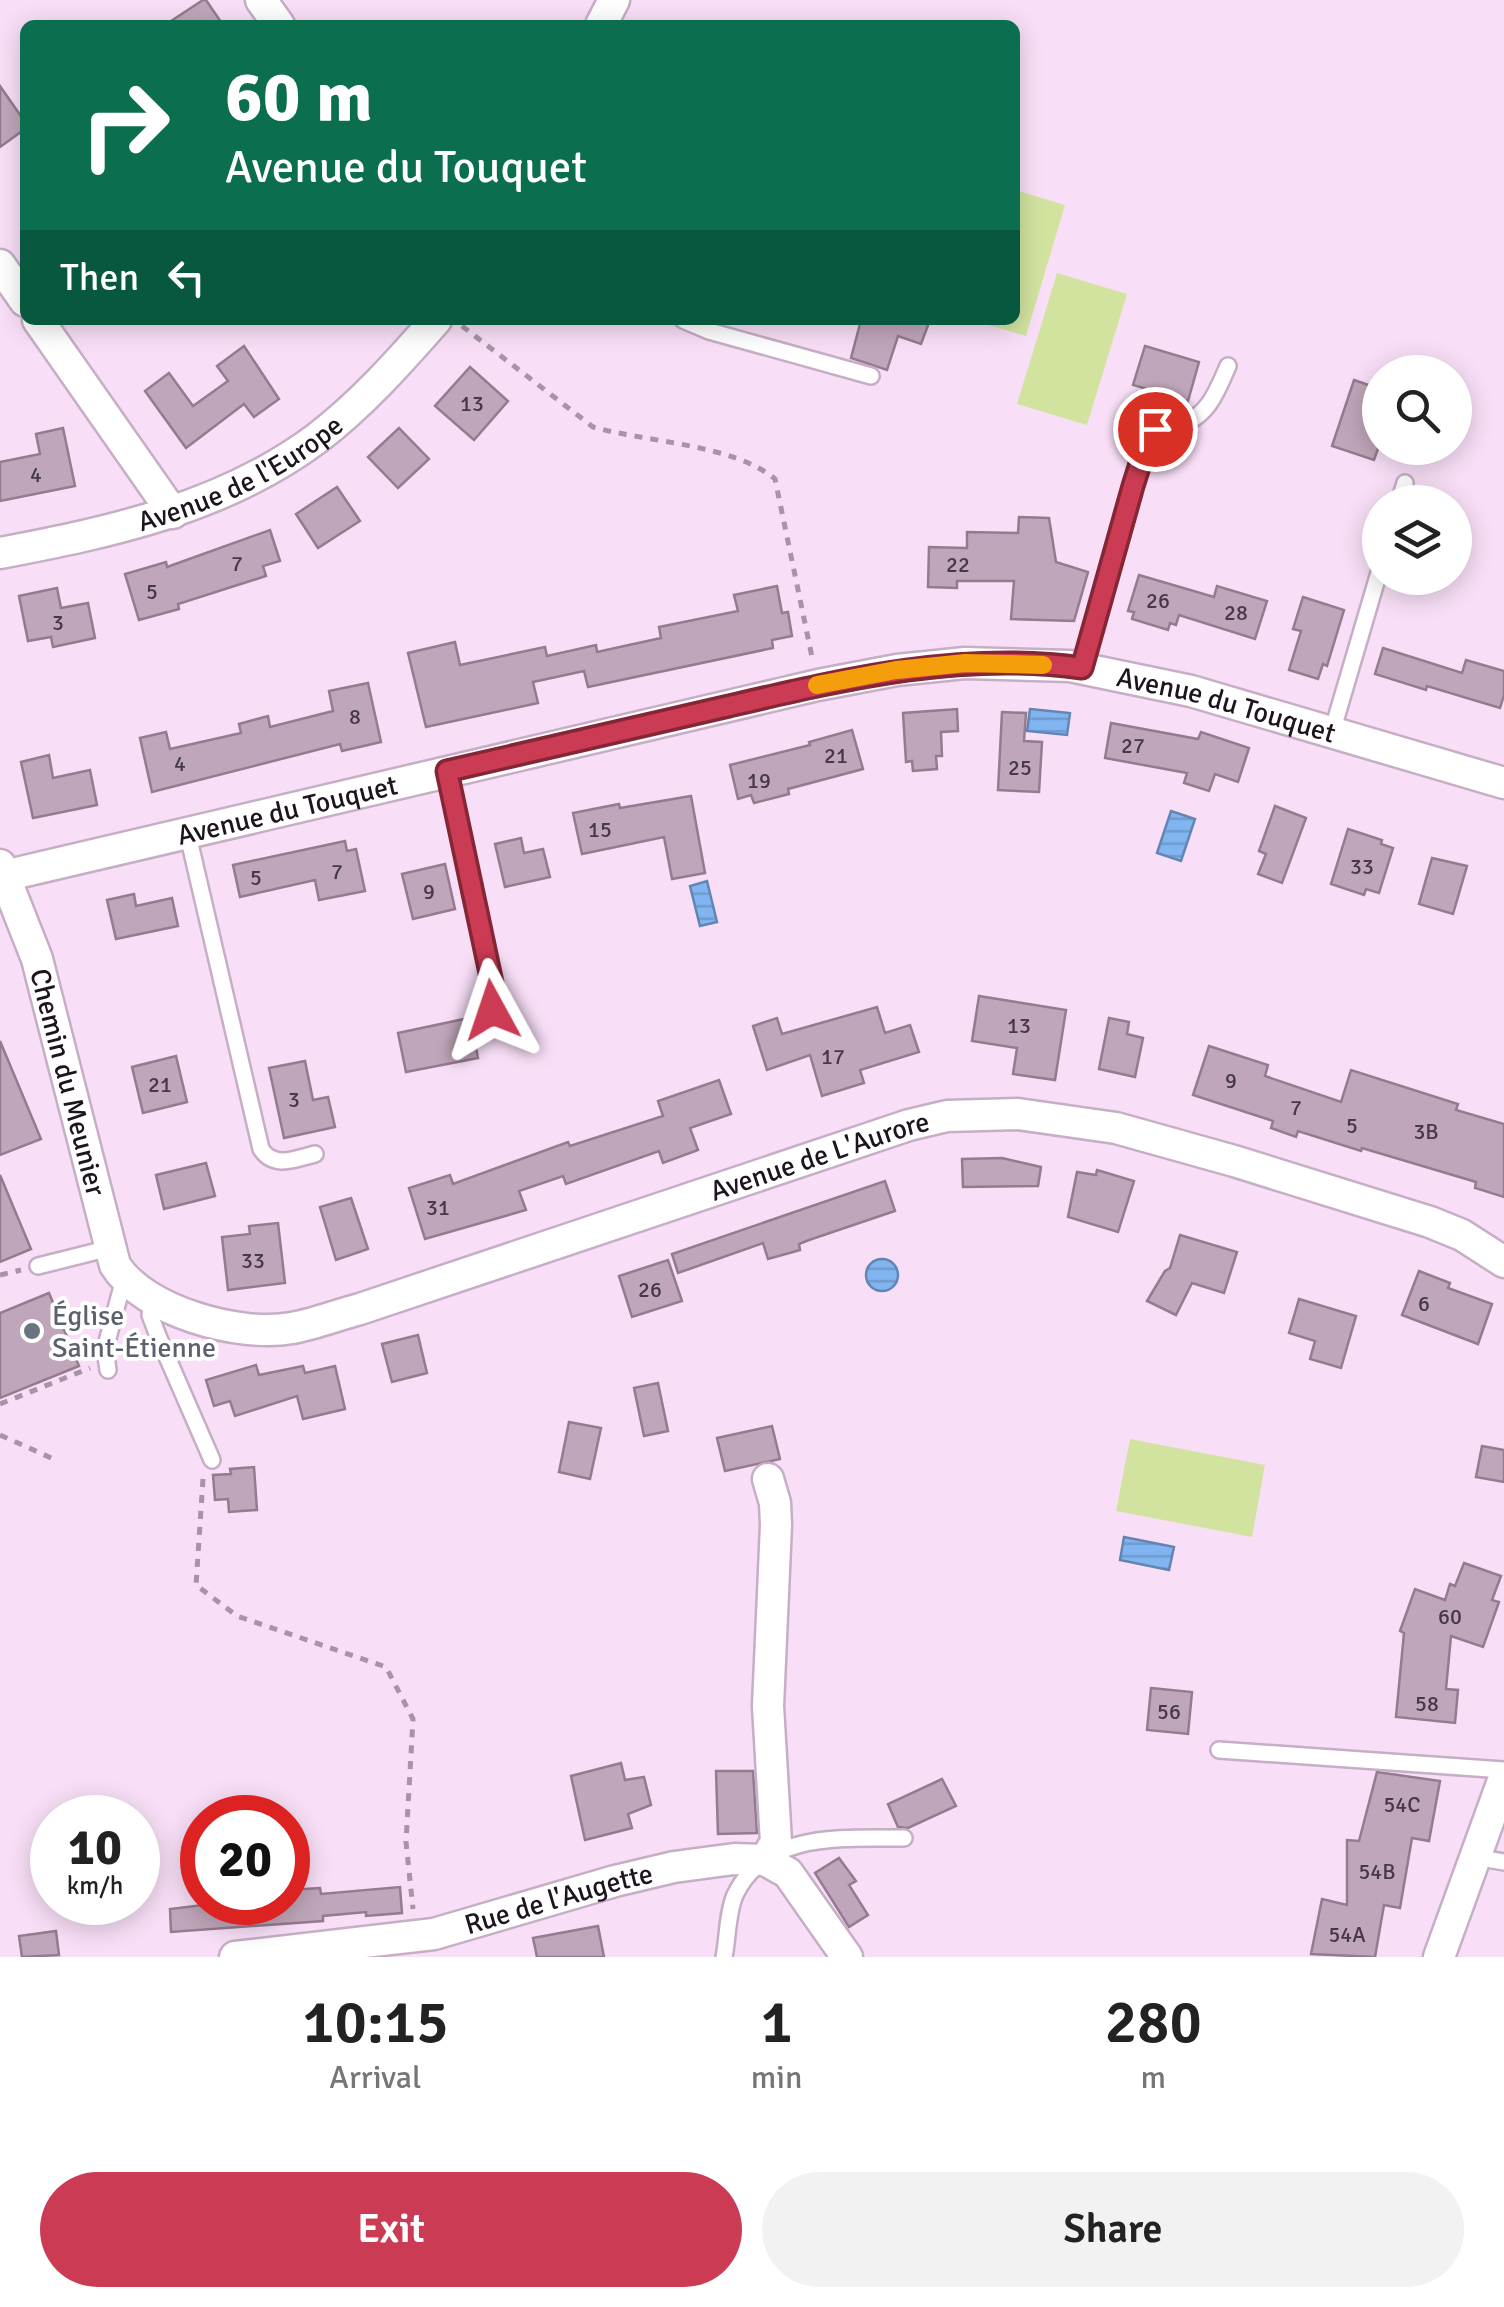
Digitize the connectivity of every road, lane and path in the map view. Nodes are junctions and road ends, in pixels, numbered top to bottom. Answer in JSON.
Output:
{"nodes":[{"id":1,"x":0,"y":265,"type":"edge"},
{"id":2,"x":20,"y":294,"type":"edge"},
{"id":3,"x":41,"y":325,"type":"edge"},
{"id":4,"x":432,"y":325,"type":"edge"},
{"id":5,"x":460,"y":325,"type":"edge"},
{"id":6,"x":696,"y":325,"type":"edge"},
{"id":7,"x":1228,"y":366,"type":"dead end"},
{"id":8,"x":872,"y":376,"type":"dead end"},
{"id":9,"x":173,"y":513,"type":"junction"},
{"id":10,"x":0,"y":553,"type":"edge"},
{"id":11,"x":1372,"y":595,"type":"edge"},
{"id":12,"x":1082,"y":668,"type":"junction"},
{"id":13,"x":818,"y":685,"type":"junction"},
{"id":14,"x":1332,"y":732,"type":"junction"},
{"id":15,"x":447,"y":771,"type":"junction"},
{"id":16,"x":1504,"y":783,"type":"edge"},
{"id":17,"x":188,"y":831,"type":"junction"},
{"id":18,"x":1,"y":872,"type":"edge"},
{"id":19,"x":476,"y":1026,"type":"dead end"},
{"id":20,"x":314,"y":1154,"type":"dead end"},
{"id":21,"x":110,"y":1248,"type":"junction"},
{"id":22,"x":1504,"y":1262,"type":"edge"},
{"id":23,"x":31,"y":1268,"type":"joint"},
{"id":24,"x":0,"y":1274,"type":"edge"},
{"id":25,"x":139,"y":1289,"type":"junction"},
{"id":26,"x":106,"y":1366,"type":"joint"},
{"id":27,"x":0,"y":1404,"type":"edge"},
{"id":28,"x":0,"y":1436,"type":"edge"},
{"id":29,"x":212,"y":1460,"type":"dead end"},
{"id":30,"x":58,"y":1461,"type":"dead end"},
{"id":31,"x":203,"y":1477,"type":"dead end"},
{"id":32,"x":768,"y":1479,"type":"dead end"},
{"id":33,"x":1220,"y":1750,"type":"dead end"},
{"id":34,"x":1504,"y":1770,"type":"edge"},
{"id":35,"x":1504,"y":1778,"type":"edge"},
{"id":36,"x":904,"y":1838,"type":"dead end"},
{"id":37,"x":1490,"y":1859,"type":"edge"},
{"id":38,"x":764,"y":1860,"type":"junction"},
{"id":39,"x":416,"y":1936,"type":"junction"},
{"id":40,"x":351,"y":1950,"type":"edge"},
{"id":41,"x":235,"y":1957,"type":"edge"},
{"id":42,"x":724,"y":1957,"type":"edge"},
{"id":43,"x":846,"y":1957,"type":"edge"},
{"id":44,"x":1438,"y":1957,"type":"edge"}],
"edges":[{"from":1,"to":2,"type":"street"},
{"from":3,"to":9,"type":"street"},
{"from":4,"to":9,"type":"street","name":"Avenue de l'Europe"},
{"from":5,"to":13,"type":"path"},
{"from":6,"to":8,"type":"lane"},
{"from":7,"to":12,"type":"lane"},
{"from":9,"to":10,"type":"street","name":"Avenue de l'Europe"},
{"from":11,"to":14,"type":"lane"},
{"from":12,"to":13,"type":"street","name":"Avenue du Touquet"},
{"from":12,"to":14,"type":"street","name":"Avenue du Touquet"},
{"from":13,"to":15,"type":"street","name":"Avenue du Touquet"},
{"from":14,"to":16,"type":"street","name":"Avenue du Touquet"},
{"from":15,"to":17,"type":"street","name":"Avenue du Touquet"},
{"from":15,"to":19,"type":"lane"},
{"from":17,"to":18,"type":"street","name":"Avenue du Touquet"},
{"from":17,"to":20,"type":"lane"},
{"from":18,"to":21,"type":"street","name":"Chemin du Meunier"},
{"from":21,"to":23,"type":"lane"},
{"from":21,"to":25,"type":"street","name":"Chemin du Meunier"},
{"from":22,"to":25,"type":"street","name":"Avenue de L'Aurore"},
{"from":23,"to":24,"type":"path"},
{"from":25,"to":26,"type":"lane"},
{"from":25,"to":29,"type":"lane"},
{"from":26,"to":27,"type":"path"},
{"from":28,"to":30,"type":"path"},
{"from":31,"to":39,"type":"path"},
{"from":32,"to":38,"type":"street"},
{"from":33,"to":34,"type":"lane"},
{"from":35,"to":37,"type":"street"},
{"from":36,"to":38,"type":"lane"},
{"from":37,"to":44,"type":"street"},
{"from":38,"to":39,"type":"street","name":"Rue de l'Augette"},
{"from":38,"to":42,"type":"lane"},
{"from":38,"to":43,"type":"street"},
{"from":39,"to":40,"type":"street","name":"Rue de l'Augette"},
{"from":40,"to":41,"type":"street","name":"Rue de l'Augette"}]}
